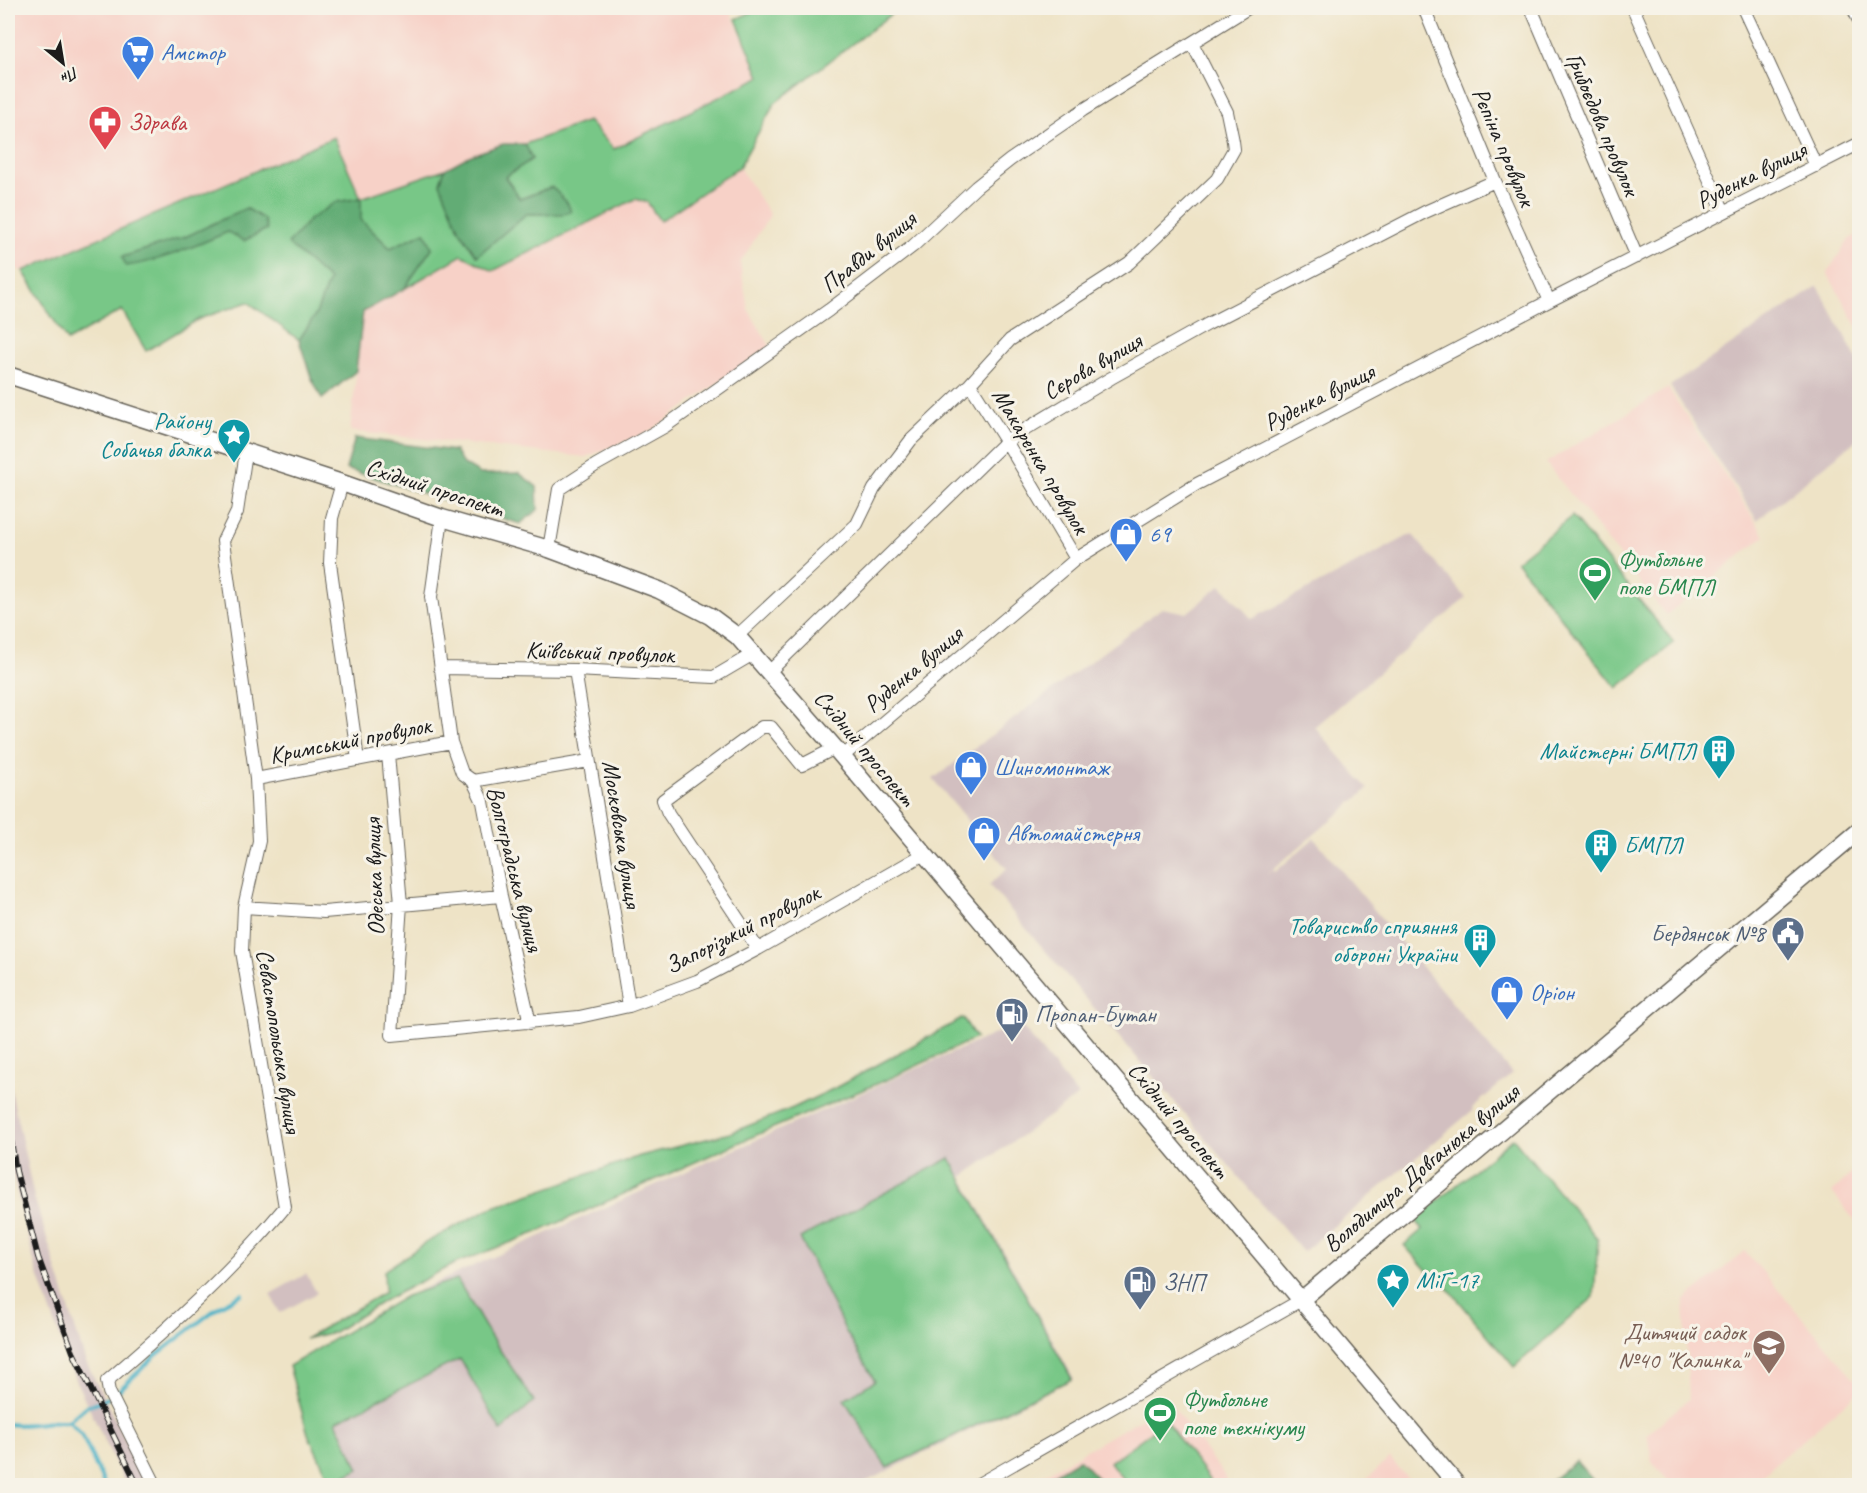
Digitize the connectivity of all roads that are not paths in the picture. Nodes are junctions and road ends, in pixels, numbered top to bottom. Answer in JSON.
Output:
{"nodes":[{"id":1,"x":1248,"y":8,"type":"edge"},
{"id":2,"x":1424,"y":8,"type":"edge"},
{"id":3,"x":1531,"y":8,"type":"edge"},
{"id":4,"x":1633,"y":8,"type":"edge"},
{"id":5,"x":1743,"y":8,"type":"edge"},
{"id":6,"x":1853,"y":8,"type":"edge"},
{"id":7,"x":1860,"y":23,"type":"edge"},
{"id":8,"x":1192,"y":43,"type":"junction"},
{"id":9,"x":1860,"y":143,"type":"edge"},
{"id":10,"x":1816,"y":166,"type":"junction"},
{"id":11,"x":1495,"y":181,"type":"junction"},
{"id":12,"x":1724,"y":212,"type":"junction"},
{"id":13,"x":1637,"y":257,"type":"junction"},
{"id":14,"x":1549,"y":301,"type":"junction"},
{"id":15,"x":8,"y":375,"type":"edge"},
{"id":16,"x":970,"y":384,"type":"junction"},
{"id":17,"x":1006,"y":441,"type":"junction"},
{"id":18,"x":246,"y":452,"type":"junction"},
{"id":19,"x":342,"y":483,"type":"junction"},
{"id":20,"x":442,"y":518,"type":"junction"},
{"id":21,"x":549,"y":549,"type":"junction"},
{"id":22,"x":1076,"y":559,"type":"junction"},
{"id":23,"x":737,"y":636,"type":"junction"},
{"id":24,"x":753,"y":654,"type":"junction"},
{"id":25,"x":440,"y":668,"type":"junction"},
{"id":26,"x":574,"y":670,"type":"junction"},
{"id":27,"x":770,"y":672,"type":"junction"},
{"id":28,"x":451,"y":742,"type":"junction"},
{"id":29,"x":839,"y":753,"type":"junction"},
{"id":30,"x":388,"y":754,"type":"junction"},
{"id":31,"x":358,"y":760,"type":"junction"},
{"id":32,"x":589,"y":761,"type":"junction"},
{"id":33,"x":256,"y":779,"type":"junction"},
{"id":34,"x":473,"y":781,"type":"junction"},
{"id":35,"x":1860,"y":830,"type":"edge"},
{"id":36,"x":924,"y":854,"type":"junction"},
{"id":37,"x":501,"y":896,"type":"junction"},
{"id":38,"x":401,"y":904,"type":"junction"},
{"id":39,"x":244,"y":907,"type":"junction"},
{"id":40,"x":758,"y":949,"type":"junction"},
{"id":41,"x":628,"y":1006,"type":"junction"},
{"id":42,"x":530,"y":1023,"type":"junction"},
{"id":43,"x":392,"y":1035,"type":"joint"},
{"id":44,"x":1301,"y":1300,"type":"junction"},
{"id":45,"x":156,"y":1485,"type":"edge"},
{"id":46,"x":975,"y":1485,"type":"edge"},
{"id":47,"x":1458,"y":1485,"type":"edge"}],
"edges":[{"from":1,"to":8,"type":"street","name":"Правди вулиця"},
{"from":2,"to":11,"type":"street","name":"Рєпіна провулок"},
{"from":3,"to":13,"type":"street","name":"Грибоєдова провулок"},
{"from":4,"to":12,"type":"street"},
{"from":5,"to":10,"type":"street"},
{"from":6,"to":7,"type":"street"},
{"from":8,"to":16,"type":"street"},
{"from":8,"to":21,"type":"street","name":"Правди вулиця"},
{"from":9,"to":10,"type":"street","name":"Руденка вулиця"},
{"from":10,"to":12,"type":"street","name":"Руденка вулиця"},
{"from":11,"to":14,"type":"street","name":"Рєпіна провулок"},
{"from":11,"to":17,"type":"street","name":"Сєрова вулиця"},
{"from":12,"to":13,"type":"street","name":"Руденка вулиця"},
{"from":13,"to":14,"type":"street","name":"Руденка вулиця"},
{"from":14,"to":22,"type":"street","name":"Руденка вулиця"},
{"from":15,"to":18,"type":"main road","name":"Східний проспект"},
{"from":16,"to":17,"type":"street","name":"Макаренка провулок"},
{"from":16,"to":23,"type":"street"},
{"from":17,"to":22,"type":"street","name":"Макаренка провулок"},
{"from":17,"to":27,"type":"street","name":"Сєрова вулиця"},
{"from":18,"to":19,"type":"main road","name":"Східний проспект"},
{"from":18,"to":33,"type":"street","name":"Севастопольська вулиця"},
{"from":19,"to":20,"type":"main road","name":"Східний проспект"},
{"from":19,"to":31,"type":"street"},
{"from":20,"to":21,"type":"main road","name":"Східний проспект"},
{"from":20,"to":25,"type":"street","name":"Волгоградська вулиця"},
{"from":21,"to":23,"type":"main road","name":"Східний проспект"},
{"from":22,"to":29,"type":"street","name":"Руденка вулиця"},
{"from":23,"to":24,"type":"main road","name":"Східний проспект"},
{"from":24,"to":26,"type":"street","name":"Київський провулок"},
{"from":24,"to":27,"type":"main road","name":"Східний проспект"},
{"from":25,"to":26,"type":"street","name":"Київський провулок"},
{"from":25,"to":28,"type":"street","name":"Волгоградська вулиця"},
{"from":26,"to":32,"type":"street","name":"Московська вулиця"},
{"from":27,"to":29,"type":"main road","name":"Східний проспект"},
{"from":28,"to":30,"type":"street","name":"Кримський провулок"},
{"from":28,"to":34,"type":"street","name":"Волгоградська вулиця"},
{"from":29,"to":36,"type":"main road","name":"Східний проспект"},
{"from":29,"to":40,"type":"street","name":"Руденка вулиця"},
{"from":30,"to":31,"type":"street","name":"Кримський провулок"},
{"from":30,"to":38,"type":"street","name":"Одеська вулиця"},
{"from":31,"to":33,"type":"street","name":"Кримський провулок"},
{"from":32,"to":34,"type":"street"},
{"from":32,"to":41,"type":"street","name":"Московська вулиця"},
{"from":33,"to":39,"type":"street","name":"Севастопольська вулиця"},
{"from":34,"to":37,"type":"street","name":"Волгоградська вулиця"},
{"from":35,"to":44,"type":"main road","name":"Володимира Довганюка вулиця"},
{"from":36,"to":40,"type":"street","name":"Запорізький провулок"},
{"from":36,"to":44,"type":"main road","name":"Східний проспект"},
{"from":37,"to":38,"type":"street"},
{"from":37,"to":42,"type":"street","name":"Волгоградська вулиця"},
{"from":38,"to":39,"type":"street"},
{"from":38,"to":43,"type":"street","name":"Одеська вулиця"},
{"from":39,"to":45,"type":"street","name":"Севастопольська вулиця"},
{"from":40,"to":41,"type":"street","name":"Запорізький провулок"},
{"from":41,"to":42,"type":"street","name":"Запорізький провулок"},
{"from":42,"to":43,"type":"street","name":"Запорізький провулок"},
{"from":44,"to":46,"type":"street","name":"Володимира Довганюка вулиця"},
{"from":44,"to":47,"type":"main road","name":"Східний проспект"}]}
